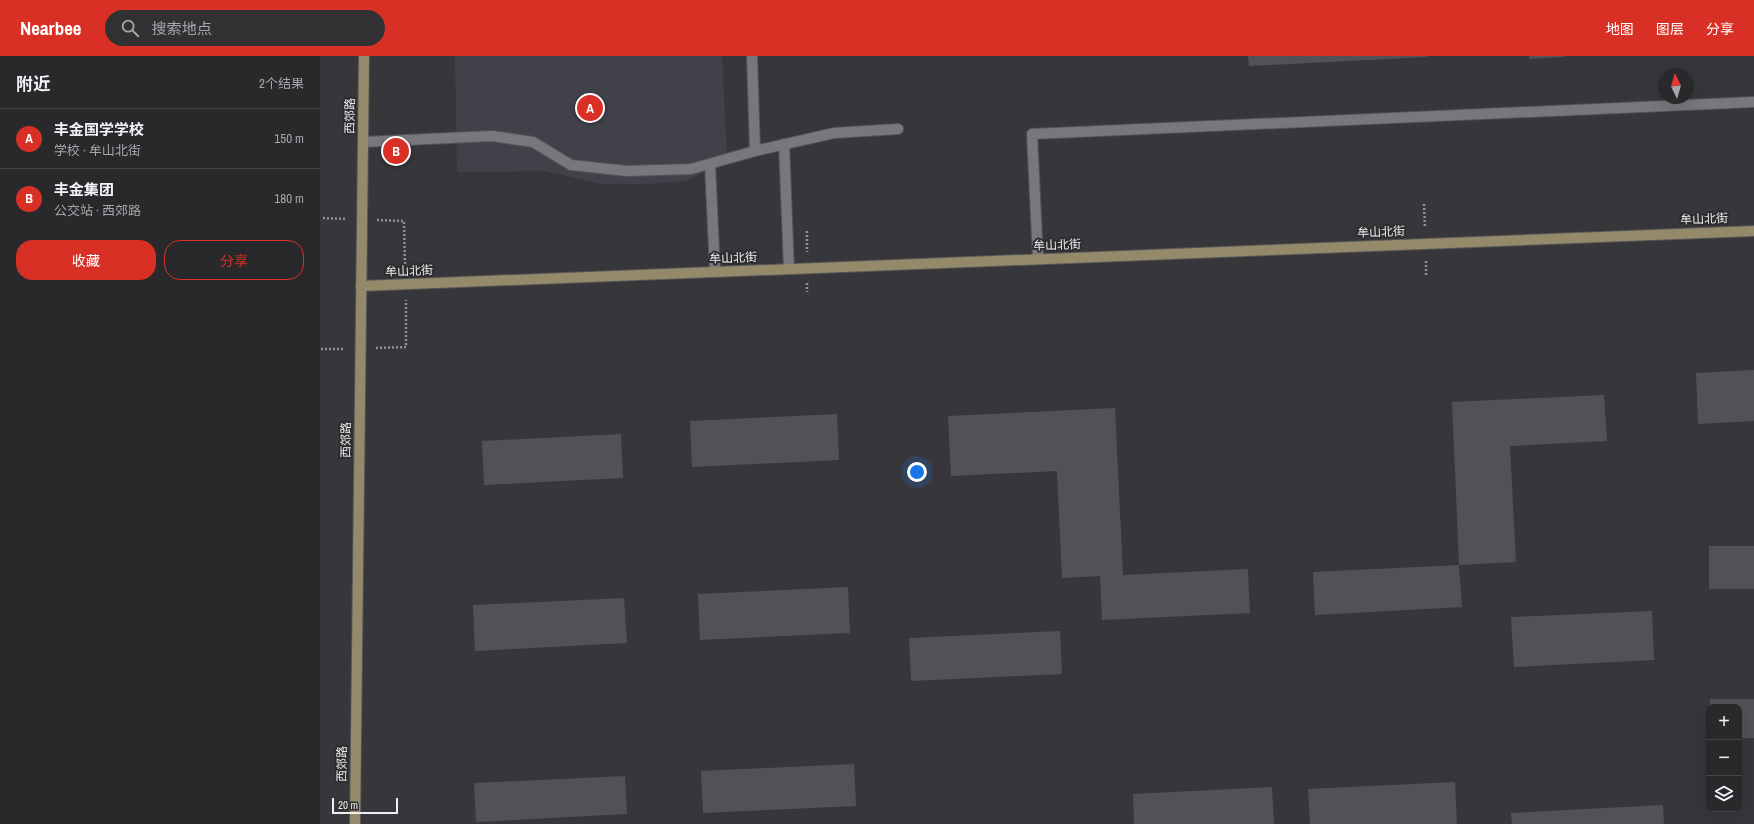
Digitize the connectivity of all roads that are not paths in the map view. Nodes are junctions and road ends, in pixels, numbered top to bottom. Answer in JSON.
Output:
{"nodes":[{"id":1,"x":364,"y":56,"type":"edge"},
{"id":2,"x":752,"y":56,"type":"edge"},
{"id":3,"x":1754,"y":102,"type":"edge"},
{"id":4,"x":898,"y":129,"type":"dead end"},
{"id":5,"x":363,"y":142,"type":"junction"},
{"id":6,"x":784,"y":144,"type":"junction"},
{"id":7,"x":755,"y":151,"type":"junction"},
{"id":8,"x":710,"y":164,"type":"junction"},
{"id":9,"x":1754,"y":230,"type":"edge"},
{"id":10,"x":1038,"y":259,"type":"junction"},
{"id":11,"x":789,"y":269,"type":"junction"},
{"id":12,"x":715,"y":272,"type":"junction"},
{"id":13,"x":361,"y":286,"type":"junction"},
{"id":14,"x":355,"y":824,"type":"edge"}],
"edges":[{"from":1,"to":5,"type":"street","name":"西郊路"},
{"from":2,"to":7,"type":"lane"},
{"from":3,"to":10,"type":"lane"},
{"from":4,"to":6,"type":"lane"},
{"from":5,"to":8,"type":"lane"},
{"from":5,"to":13,"type":"street","name":"西郊路"},
{"from":6,"to":7,"type":"lane"},
{"from":6,"to":11,"type":"lane"},
{"from":7,"to":8,"type":"lane"},
{"from":8,"to":12,"type":"lane"},
{"from":9,"to":10,"type":"street","name":"牟山北街"},
{"from":10,"to":11,"type":"street","name":"牟山北街"},
{"from":11,"to":12,"type":"street","name":"牟山北街"},
{"from":12,"to":13,"type":"street","name":"牟山北街"},
{"from":13,"to":14,"type":"street","name":"西郊路"}]}
